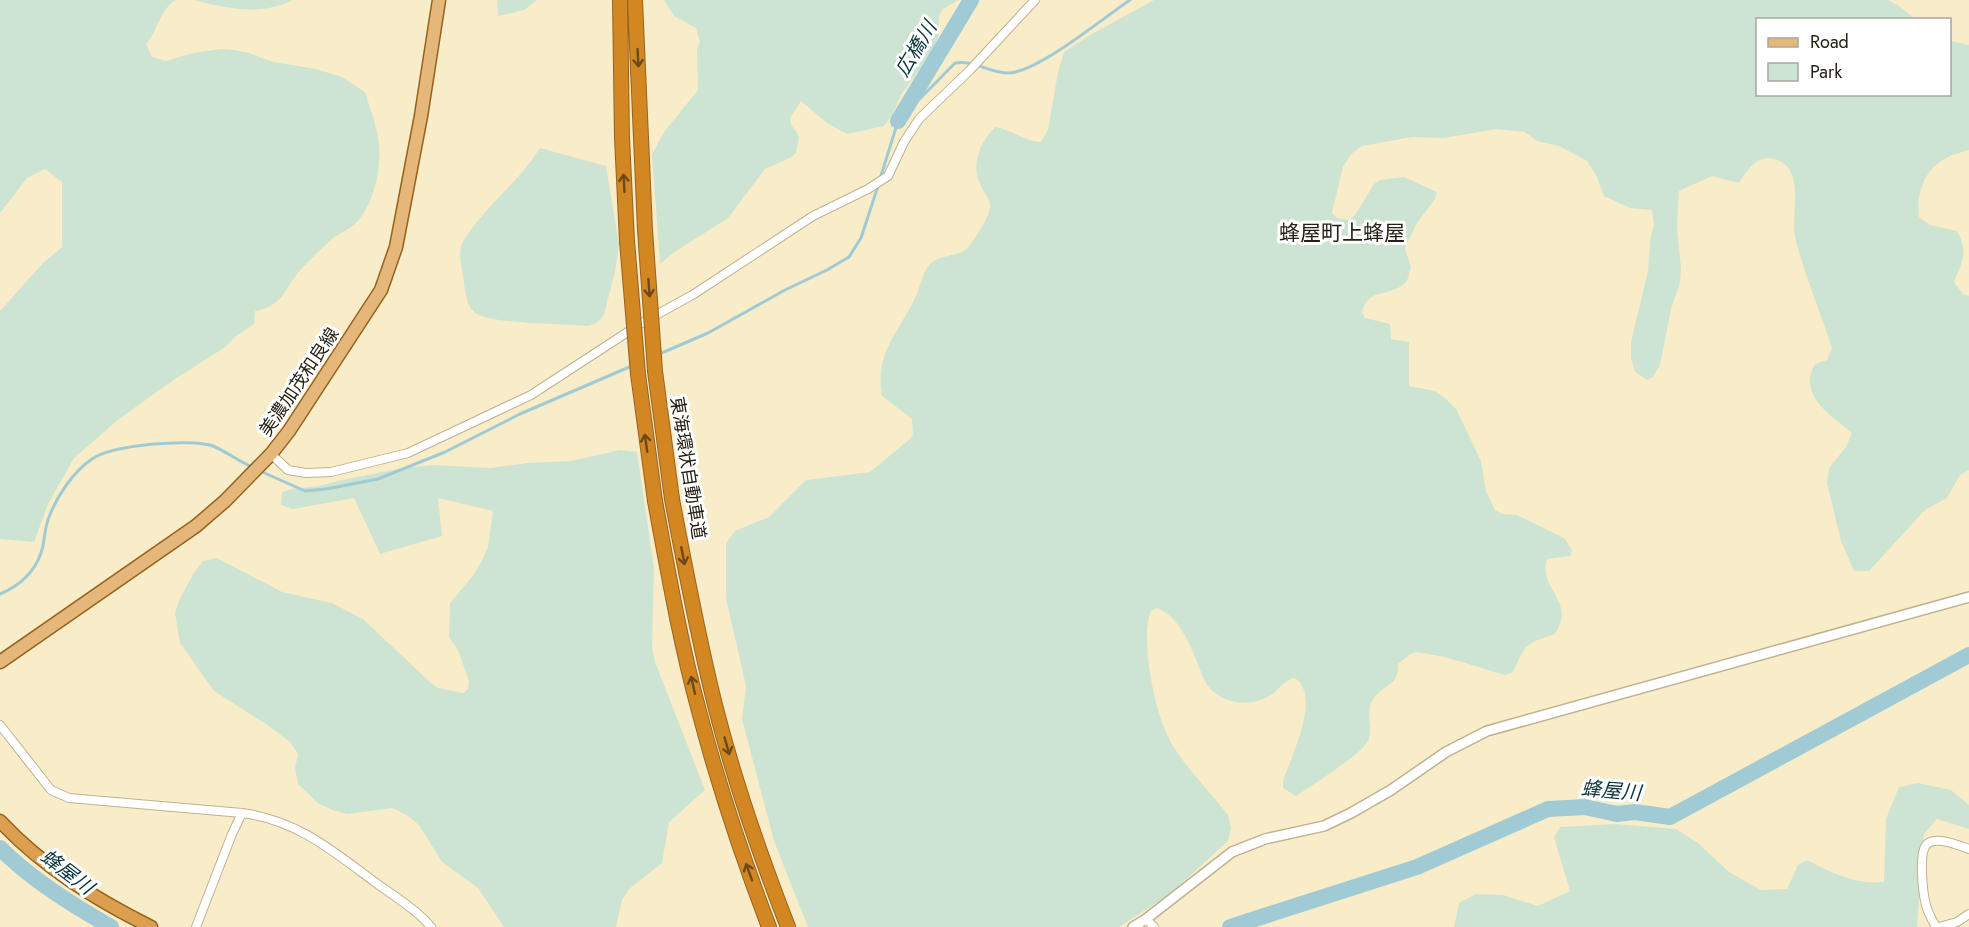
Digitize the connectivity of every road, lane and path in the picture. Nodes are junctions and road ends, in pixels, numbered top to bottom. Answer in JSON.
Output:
{"nodes":[{"id":1,"x":439,"y":0,"type":"edge"},
{"id":2,"x":620,"y":0,"type":"edge"},
{"id":3,"x":635,"y":0,"type":"edge"},
{"id":4,"x":1035,"y":0,"type":"edge"},
{"id":5,"x":268,"y":457,"type":"junction"},
{"id":6,"x":1969,"y":597,"type":"edge"},
{"id":7,"x":0,"y":662,"type":"edge"},
{"id":8,"x":0,"y":725,"type":"edge"},
{"id":9,"x":242,"y":813,"type":"junction"},
{"id":10,"x":0,"y":821,"type":"edge"},
{"id":11,"x":1969,"y":849,"type":"edge"},
{"id":12,"x":1969,"y":914,"type":"edge"},
{"id":13,"x":1146,"y":919,"type":"junction"},
{"id":14,"x":151,"y":927,"type":"edge"},
{"id":15,"x":196,"y":927,"type":"edge"},
{"id":16,"x":430,"y":927,"type":"edge"},
{"id":17,"x":769,"y":927,"type":"edge"},
{"id":18,"x":788,"y":927,"type":"edge"},
{"id":19,"x":1133,"y":927,"type":"edge"},
{"id":20,"x":1154,"y":927,"type":"edge"},
{"id":21,"x":1938,"y":927,"type":"edge"}],
"edges":[{"from":1,"to":5,"type":"main road","name":"美濃加茂和良線"},
{"from":17,"to":2,"type":"highway","name":"東海環状自動車道","one_way":true,"bridge":true},
{"from":3,"to":18,"type":"highway","name":"東海環状自動車道","one_way":true,"bridge":true},
{"from":4,"to":5,"type":"street"},
{"from":5,"to":7,"type":"main road","name":"美濃加茂和良線"},
{"from":6,"to":13,"type":"street"},
{"from":8,"to":9,"type":"street"},
{"from":9,"to":15,"type":"street"},
{"from":9,"to":16,"type":"street"},
{"from":10,"to":14,"type":"highway"},
{"from":11,"to":21,"type":"street"},
{"from":12,"to":21,"type":"street"},
{"from":13,"to":19,"type":"street"},
{"from":13,"to":20,"type":"street"}]}
